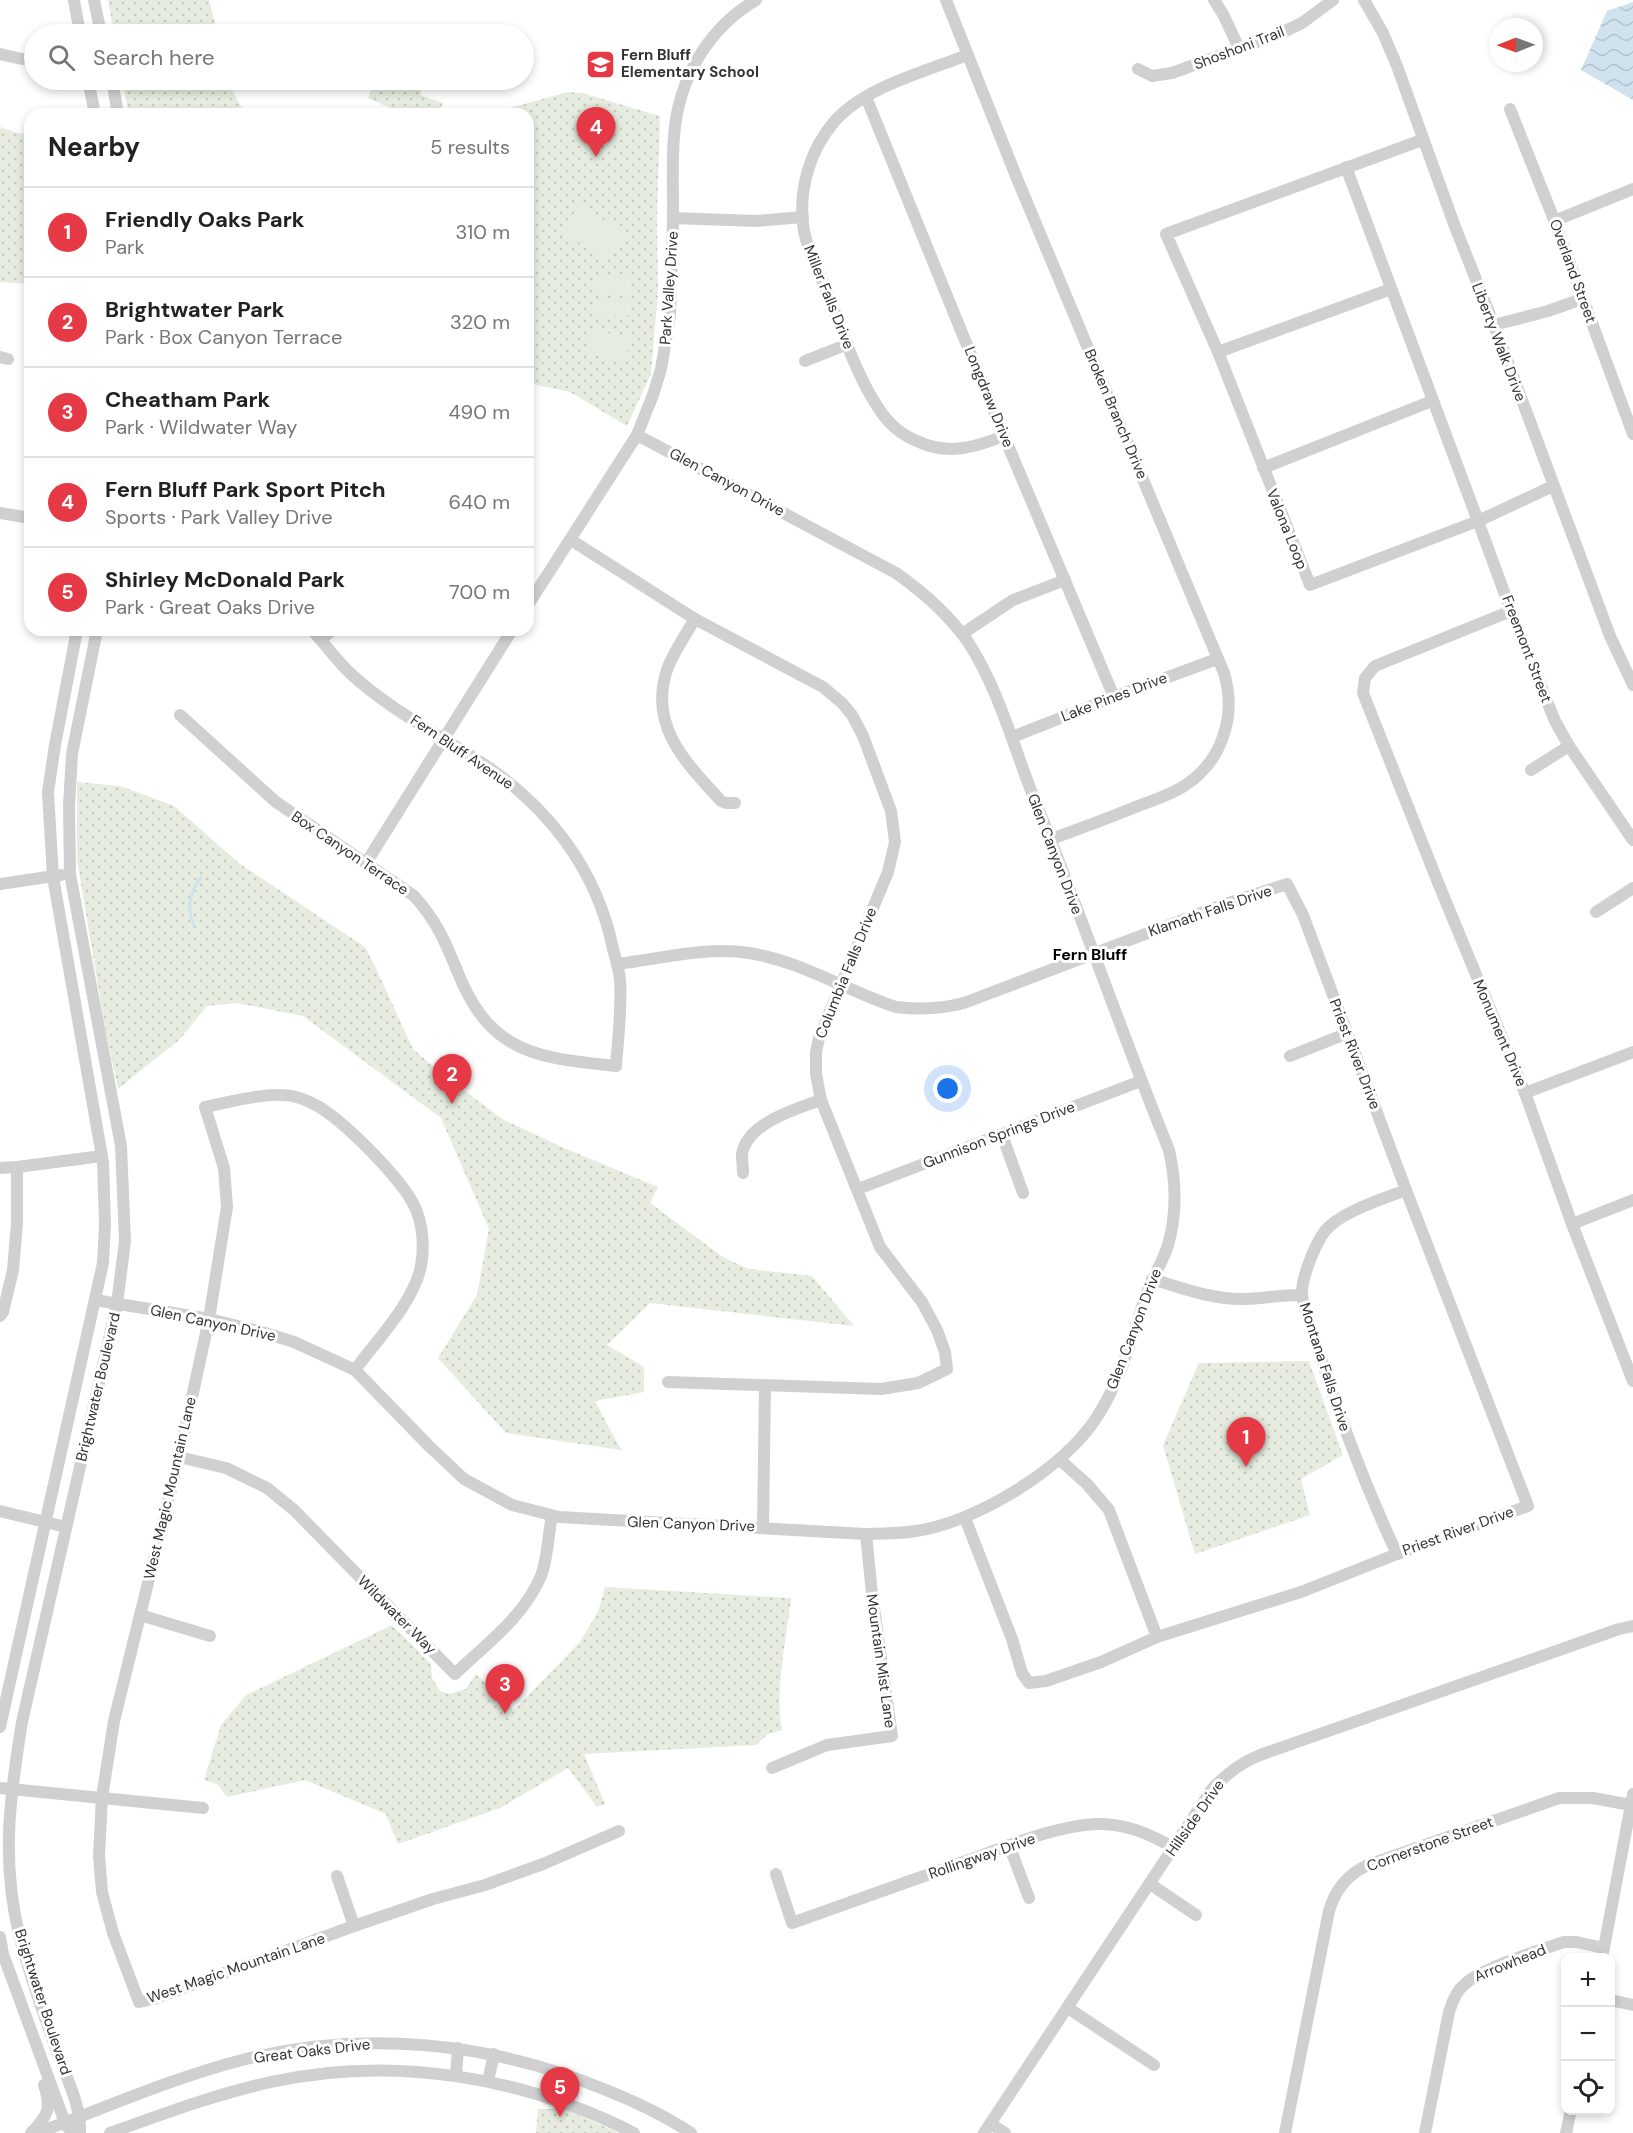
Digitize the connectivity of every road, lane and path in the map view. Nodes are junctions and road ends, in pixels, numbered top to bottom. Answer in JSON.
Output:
{"nodes":[{"id":1,"x":74,"y":0,"type":"edge"},
{"id":2,"x":94,"y":0,"type":"edge"},
{"id":3,"x":756,"y":0,"type":"edge"},
{"id":4,"x":946,"y":0,"type":"edge"},
{"id":5,"x":1214,"y":0,"type":"edge"},
{"id":6,"x":1333,"y":0,"type":"edge"},
{"id":7,"x":1364,"y":0,"type":"edge"},
{"id":8,"x":78,"y":24,"type":"edge"},
{"id":9,"x":99,"y":24,"type":"edge"},
{"id":10,"x":1239,"y":48,"type":"junction"},
{"id":11,"x":0,"y":54,"type":"edge"},
{"id":12,"x":967,"y":55,"type":"junction"},
{"id":13,"x":24,"y":59,"type":"edge"},
{"id":14,"x":1138,"y":69,"type":"dead end"},
{"id":15,"x":90,"y":90,"type":"edge"},
{"id":16,"x":114,"y":90,"type":"edge"},
{"id":17,"x":866,"y":97,"type":"junction"},
{"id":18,"x":94,"y":108,"type":"edge"},
{"id":19,"x":117,"y":108,"type":"edge"},
{"id":20,"x":1510,"y":109,"type":"dead end"},
{"id":21,"x":1422,"y":140,"type":"junction"},
{"id":22,"x":1346,"y":168,"type":"junction"},
{"id":23,"x":1633,"y":189,"type":"edge"},
{"id":24,"x":803,"y":217,"type":"junction"},
{"id":25,"x":673,"y":218,"type":"junction"},
{"id":26,"x":1554,"y":221,"type":"junction"},
{"id":27,"x":1391,"y":289,"type":"junction"},
{"id":28,"x":1582,"y":299,"type":"junction"},
{"id":29,"x":1494,"y":325,"type":"junction"},
{"id":30,"x":848,"y":344,"type":"junction"},
{"id":31,"x":1218,"y":352,"type":"junction"},
{"id":32,"x":805,"y":361,"type":"dead end"},
{"id":33,"x":1432,"y":401,"type":"junction"},
{"id":34,"x":1633,"y":434,"type":"edge"},
{"id":35,"x":637,"y":435,"type":"junction"},
{"id":36,"x":1005,"y":436,"type":"junction"},
{"id":37,"x":1263,"y":468,"type":"junction"},
{"id":38,"x":1553,"y":486,"type":"junction"},
{"id":39,"x":0,"y":513,"type":"edge"},
{"id":40,"x":24,"y":517,"type":"edge"},
{"id":41,"x":1478,"y":521,"type":"junction"},
{"id":42,"x":571,"y":540,"type":"junction"},
{"id":43,"x":1065,"y":580,"type":"junction"},
{"id":44,"x":534,"y":596,"type":"edge"},
{"id":45,"x":1511,"y":611,"type":"junction"},
{"id":46,"x":695,"y":619,"type":"junction"},
{"id":47,"x":962,"y":634,"type":"junction"},
{"id":48,"x":76,"y":636,"type":"edge"},
{"id":49,"x":96,"y":636,"type":"edge"},
{"id":50,"x":317,"y":636,"type":"edge"},
{"id":51,"x":325,"y":636,"type":"edge"},
{"id":52,"x":508,"y":636,"type":"edge"},
{"id":53,"x":321,"y":640,"type":"junction"},
{"id":54,"x":1217,"y":659,"type":"junction"},
{"id":55,"x":1633,"y":685,"type":"edge"},
{"id":56,"x":1114,"y":697,"type":"junction"},
{"id":57,"x":180,"y":715,"type":"dead end"},
{"id":58,"x":1012,"y":737,"type":"junction"},
{"id":59,"x":443,"y":739,"type":"junction"},
{"id":60,"x":1569,"y":746,"type":"junction"},
{"id":61,"x":1531,"y":770,"type":"dead end"},
{"id":62,"x":735,"y":803,"type":"dead end"},
{"id":63,"x":1051,"y":840,"type":"junction"},
{"id":64,"x":1633,"y":840,"type":"edge"},
{"id":65,"x":366,"y":863,"type":"junction"},
{"id":66,"x":70,"y":874,"type":"junction"},
{"id":67,"x":53,"y":877,"type":"junction"},
{"id":68,"x":0,"y":884,"type":"edge"},
{"id":69,"x":1287,"y":884,"type":"joint"},
{"id":70,"x":1633,"y":888,"type":"edge"},
{"id":71,"x":1596,"y":912,"type":"dead end"},
{"id":72,"x":1092,"y":954,"type":"junction"},
{"id":73,"x":617,"y":964,"type":"junction"},
{"id":74,"x":841,"y":985,"type":"junction"},
{"id":75,"x":1348,"y":1034,"type":"junction"},
{"id":76,"x":1633,"y":1052,"type":"edge"},
{"id":77,"x":1290,"y":1056,"type":"dead end"},
{"id":78,"x":616,"y":1066,"type":"joint"},
{"id":79,"x":1141,"y":1081,"type":"junction"},
{"id":80,"x":1525,"y":1093,"type":"junction"},
{"id":81,"x":821,"y":1100,"type":"junction"},
{"id":82,"x":1002,"y":1135,"type":"junction"},
{"id":83,"x":102,"y":1156,"type":"junction"},
{"id":84,"x":17,"y":1167,"type":"junction"},
{"id":85,"x":0,"y":1168,"type":"edge"},
{"id":86,"x":743,"y":1173,"type":"dead end"},
{"id":87,"x":858,"y":1189,"type":"junction"},
{"id":88,"x":1406,"y":1190,"type":"junction"},
{"id":89,"x":1023,"y":1193,"type":"dead end"},
{"id":90,"x":1633,"y":1200,"type":"edge"},
{"id":91,"x":1572,"y":1224,"type":"junction"},
{"id":92,"x":1152,"y":1279,"type":"junction"},
{"id":93,"x":1302,"y":1295,"type":"junction"},
{"id":94,"x":95,"y":1300,"type":"junction"},
{"id":95,"x":117,"y":1304,"type":"junction"},
{"id":96,"x":0,"y":1316,"type":"edge"},
{"id":97,"x":209,"y":1319,"type":"junction"},
{"id":98,"x":1628,"y":1349,"type":"edge"},
{"id":99,"x":355,"y":1370,"type":"junction"},
{"id":100,"x":1633,"y":1381,"type":"edge"},
{"id":101,"x":668,"y":1382,"type":"dead end"},
{"id":102,"x":765,"y":1386,"type":"junction"},
{"id":103,"x":179,"y":1457,"type":"junction"},
{"id":104,"x":1060,"y":1460,"type":"junction"},
{"id":105,"x":0,"y":1511,"type":"edge"},
{"id":106,"x":552,"y":1515,"type":"junction"},
{"id":107,"x":965,"y":1518,"type":"junction"},
{"id":108,"x":46,"y":1523,"type":"junction"},
{"id":109,"x":66,"y":1527,"type":"junction"},
{"id":110,"x":763,"y":1527,"type":"junction"},
{"id":111,"x":866,"y":1534,"type":"junction"},
{"id":112,"x":1396,"y":1554,"type":"junction"},
{"id":113,"x":140,"y":1615,"type":"junction"},
{"id":114,"x":1633,"y":1626,"type":"edge"},
{"id":115,"x":210,"y":1636,"type":"dead end"},
{"id":116,"x":1157,"y":1637,"type":"junction"},
{"id":117,"x":0,"y":1727,"type":"edge"},
{"id":118,"x":772,"y":1768,"type":"dead end"},
{"id":119,"x":6,"y":1789,"type":"edge"},
{"id":120,"x":102,"y":1797,"type":"junction"},
{"id":121,"x":1632,"y":1799,"type":"edge"},
{"id":122,"x":203,"y":1808,"type":"dead end"},
{"id":123,"x":619,"y":1831,"type":"dead end"},
{"id":124,"x":1009,"y":1845,"type":"junction"},
{"id":125,"x":1174,"y":1848,"type":"junction"},
{"id":126,"x":776,"y":1874,"type":"dead end"},
{"id":127,"x":337,"y":1876,"type":"dead end"},
{"id":128,"x":1150,"y":1884,"type":"junction"},
{"id":129,"x":1029,"y":1899,"type":"dead end"},
{"id":130,"x":1196,"y":1915,"type":"dead end"},
{"id":131,"x":354,"y":1926,"type":"junction"},
{"id":132,"x":0,"y":1937,"type":"edge"},
{"id":133,"x":1603,"y":1953,"type":"edge"},
{"id":134,"x":1615,"y":2001,"type":"edge"},
{"id":135,"x":1633,"y":2005,"type":"edge"},
{"id":136,"x":1068,"y":2008,"type":"junction"},
{"id":137,"x":34,"y":2037,"type":"junction"},
{"id":138,"x":458,"y":2048,"type":"junction"},
{"id":139,"x":494,"y":2054,"type":"junction"},
{"id":140,"x":1154,"y":2065,"type":"dead end"},
{"id":141,"x":456,"y":2076,"type":"junction"},
{"id":142,"x":488,"y":2081,"type":"junction"},
{"id":143,"x":1570,"y":2115,"type":"edge"},
{"id":144,"x":80,"y":2116,"type":"junction"},
{"id":145,"x":69,"y":2128,"type":"edge"},
{"id":146,"x":988,"y":2128,"type":"edge"},
{"id":147,"x":31,"y":2133,"type":"edge"},
{"id":148,"x":37,"y":2133,"type":"edge"},
{"id":149,"x":80,"y":2133,"type":"edge"},
{"id":150,"x":110,"y":2133,"type":"edge"},
{"id":151,"x":634,"y":2133,"type":"edge"},
{"id":152,"x":691,"y":2133,"type":"edge"},
{"id":153,"x":1005,"y":2133,"type":"edge"},
{"id":154,"x":1285,"y":2133,"type":"edge"},
{"id":155,"x":1425,"y":2133,"type":"edge"},
{"id":156,"x":1566,"y":2133,"type":"edge"}],
"edges":[{"from":1,"to":8,"type":"street"},
{"from":2,"to":9,"type":"street"},
{"from":3,"to":25,"type":"street","name":"Park Valley Drive"},
{"from":4,"to":12,"type":"street","name":"Broken Branch Drive"},
{"from":5,"to":10,"type":"street"},
{"from":6,"to":10,"type":"street","name":"Shoshoni Trail"},
{"from":7,"to":21,"type":"street","name":"Liberty Walk Drive"},
{"from":10,"to":14,"type":"street","name":"Shoshoni Trail"},
{"from":11,"to":13,"type":"street"},
{"from":12,"to":17,"type":"street","name":"Miller Falls Drive"},
{"from":12,"to":54,"type":"street","name":"Broken Branch Drive"},
{"from":15,"to":18,"type":"street"},
{"from":16,"to":19,"type":"street"},
{"from":17,"to":24,"type":"street","name":"Miller Falls Drive"},
{"from":17,"to":36,"type":"street","name":"Longdraw Drive"},
{"from":20,"to":26,"type":"street","name":"Overland Street"},
{"from":21,"to":22,"type":"street","name":"Valona Loop"},
{"from":21,"to":29,"type":"street","name":"Liberty Walk Drive"},
{"from":22,"to":27,"type":"street"},
{"from":22,"to":31,"type":"street","name":"Valona Loop"},
{"from":23,"to":26,"type":"street"},
{"from":24,"to":25,"type":"street"},
{"from":24,"to":30,"type":"street","name":"Miller Falls Drive"},
{"from":25,"to":35,"type":"street","name":"Park Valley Drive"},
{"from":26,"to":28,"type":"street","name":"Overland Street"},
{"from":27,"to":31,"type":"street"},
{"from":27,"to":33,"type":"street"},
{"from":28,"to":29,"type":"street"},
{"from":28,"to":34,"type":"street","name":"Overland Street"},
{"from":29,"to":38,"type":"street","name":"Liberty Walk Drive"},
{"from":30,"to":32,"type":"street"},
{"from":30,"to":36,"type":"street","name":"Miller Falls Drive"},
{"from":31,"to":37,"type":"street","name":"Valona Loop"},
{"from":33,"to":37,"type":"street"},
{"from":33,"to":41,"type":"street"},
{"from":35,"to":42,"type":"street","name":"Park Valley Drive"},
{"from":35,"to":47,"type":"street","name":"Glen Canyon Drive"},
{"from":36,"to":43,"type":"street","name":"Longdraw Drive"},
{"from":37,"to":41,"type":"street","name":"Valona Loop"},
{"from":38,"to":41,"type":"street"},
{"from":38,"to":55,"type":"street","name":"Liberty Walk Drive"},
{"from":39,"to":40,"type":"street"},
{"from":41,"to":45,"type":"street","name":"Freemont Street"},
{"from":42,"to":44,"type":"street","name":"Park Valley Drive"},
{"from":42,"to":46,"type":"street","name":"Columbia Falls Drive"},
{"from":43,"to":47,"type":"street"},
{"from":43,"to":56,"type":"street","name":"Longdraw Drive"},
{"from":45,"to":60,"type":"street","name":"Freemont Street"},
{"from":45,"to":80,"type":"street","name":"Monument Drive"},
{"from":46,"to":62,"type":"street"},
{"from":46,"to":74,"type":"street","name":"Columbia Falls Drive"},
{"from":47,"to":58,"type":"street","name":"Glen Canyon Drive"},
{"from":48,"to":67,"type":"street","name":"Brightwater Boulevard"},
{"from":49,"to":66,"type":"street","name":"Brightwater Boulevard"},
{"from":50,"to":53,"type":"street","name":"Fern Bluff Avenue"},
{"from":51,"to":53,"type":"street"},
{"from":52,"to":59,"type":"street"},
{"from":53,"to":59,"type":"street","name":"Fern Bluff Avenue"},
{"from":54,"to":56,"type":"street","name":"Lake Pines Drive"},
{"from":54,"to":63,"type":"street","name":"Broken Branch Drive"},
{"from":56,"to":58,"type":"street","name":"Lake Pines Drive"},
{"from":57,"to":65,"type":"street","name":"Box Canyon Terrace"},
{"from":58,"to":63,"type":"street","name":"Glen Canyon Drive"},
{"from":59,"to":65,"type":"street"},
{"from":59,"to":73,"type":"street","name":"Fern Bluff Avenue"},
{"from":60,"to":61,"type":"street"},
{"from":60,"to":64,"type":"street","name":"Freemont Street"},
{"from":63,"to":72,"type":"street","name":"Glen Canyon Drive"},
{"from":65,"to":78,"type":"street","name":"Box Canyon Terrace"},
{"from":66,"to":67,"type":"street"},
{"from":66,"to":95,"type":"street","name":"Brightwater Boulevard"},
{"from":67,"to":68,"type":"street"},
{"from":67,"to":83,"type":"street","name":"Brightwater Boulevard"},
{"from":69,"to":72,"type":"street","name":"Klamath Falls Drive"},
{"from":69,"to":75,"type":"street","name":"Priest River Drive"},
{"from":70,"to":71,"type":"street"},
{"from":72,"to":74,"type":"street","name":"Klamath Falls Drive"},
{"from":72,"to":79,"type":"street","name":"Glen Canyon Drive"},
{"from":73,"to":74,"type":"street","name":"Klamath Falls Drive"},
{"from":73,"to":78,"type":"street","name":"Fern Bluff Avenue"},
{"from":74,"to":81,"type":"street","name":"Columbia Falls Drive"},
{"from":75,"to":77,"type":"street"},
{"from":75,"to":88,"type":"street","name":"Priest River Drive"},
{"from":76,"to":80,"type":"street"},
{"from":79,"to":82,"type":"street","name":"Gunnison Springs Drive"},
{"from":79,"to":92,"type":"street","name":"Glen Canyon Drive"},
{"from":80,"to":91,"type":"street","name":"Monument Drive"},
{"from":81,"to":86,"type":"street"},
{"from":81,"to":87,"type":"street","name":"Columbia Falls Drive"},
{"from":82,"to":87,"type":"street","name":"Gunnison Springs Drive"},
{"from":82,"to":89,"type":"street"},
{"from":83,"to":84,"type":"street"},
{"from":83,"to":94,"type":"street","name":"Brightwater Boulevard"},
{"from":84,"to":85,"type":"street"},
{"from":84,"to":96,"type":"street"},
{"from":87,"to":102,"type":"street","name":"Columbia Falls Drive"},
{"from":88,"to":93,"type":"street","name":"Montana Falls Drive"},
{"from":88,"to":112,"type":"street","name":"Priest River Drive"},
{"from":90,"to":91,"type":"street"},
{"from":91,"to":98,"type":"street","name":"Monument Drive"},
{"from":92,"to":93,"type":"street"},
{"from":92,"to":104,"type":"street","name":"Glen Canyon Drive"},
{"from":93,"to":112,"type":"street","name":"Montana Falls Drive"},
{"from":94,"to":95,"type":"street","name":"Glen Canyon Drive"},
{"from":94,"to":108,"type":"street","name":"Brightwater Boulevard"},
{"from":95,"to":97,"type":"street","name":"Glen Canyon Drive"},
{"from":95,"to":109,"type":"street","name":"Brightwater Boulevard"},
{"from":97,"to":99,"type":"street","name":"Glen Canyon Drive"},
{"from":97,"to":99,"type":"street","name":"West Magic Mountain Lane"},
{"from":97,"to":103,"type":"street","name":"West Magic Mountain Lane"},
{"from":98,"to":100,"type":"street","name":"Monument Drive"},
{"from":99,"to":106,"type":"street","name":"Glen Canyon Drive"},
{"from":101,"to":102,"type":"street","name":"Columbia Falls Drive"},
{"from":102,"to":110,"type":"street"},
{"from":103,"to":106,"type":"street","name":"Wildwater Way"},
{"from":103,"to":113,"type":"street","name":"West Magic Mountain Lane"},
{"from":104,"to":107,"type":"street","name":"Glen Canyon Drive"},
{"from":104,"to":116,"type":"street"},
{"from":105,"to":108,"type":"street"},
{"from":106,"to":110,"type":"street","name":"Glen Canyon Drive"},
{"from":107,"to":111,"type":"street","name":"Glen Canyon Drive"},
{"from":107,"to":116,"type":"street","name":"Priest River Drive"},
{"from":108,"to":109,"type":"street"},
{"from":108,"to":117,"type":"street","name":"Brightwater Boulevard"},
{"from":109,"to":119,"type":"street","name":"Brightwater Boulevard"},
{"from":110,"to":111,"type":"street","name":"Glen Canyon Drive"},
{"from":111,"to":118,"type":"street","name":"Mountain Mist Lane"},
{"from":112,"to":116,"type":"street","name":"Priest River Drive"},
{"from":113,"to":115,"type":"street"},
{"from":113,"to":120,"type":"street","name":"West Magic Mountain Lane"},
{"from":114,"to":125,"type":"street","name":"Hillside Drive"},
{"from":119,"to":120,"type":"street"},
{"from":119,"to":144,"type":"street","name":"Brightwater Boulevard"},
{"from":120,"to":122,"type":"street"},
{"from":120,"to":131,"type":"street","name":"West Magic Mountain Lane"},
{"from":121,"to":133,"type":"street"},
{"from":121,"to":154,"type":"street","name":"Cornerstone Street"},
{"from":123,"to":131,"type":"street","name":"West Magic Mountain Lane"},
{"from":124,"to":125,"type":"street","name":"Rollingway Drive"},
{"from":124,"to":126,"type":"street","name":"Rollingway Drive"},
{"from":124,"to":129,"type":"street"},
{"from":125,"to":128,"type":"street","name":"Hillside Drive"},
{"from":127,"to":131,"type":"street"},
{"from":128,"to":130,"type":"street"},
{"from":128,"to":136,"type":"street","name":"Hillside Drive"},
{"from":132,"to":137,"type":"street","name":"Brightwater Boulevard"},
{"from":133,"to":155,"type":"street","name":"Arrowhead"},
{"from":134,"to":135,"type":"street"},
{"from":136,"to":140,"type":"street"},
{"from":136,"to":146,"type":"street","name":"Hillside Drive"},
{"from":137,"to":145,"type":"street","name":"Brightwater Boulevard"},
{"from":137,"to":147,"type":"street"},
{"from":138,"to":139,"type":"street","name":"Great Oaks Drive"},
{"from":138,"to":141,"type":"street"},
{"from":138,"to":144,"type":"street","name":"Great Oaks Drive"},
{"from":139,"to":142,"type":"street"},
{"from":139,"to":152,"type":"street","name":"Great Oaks Drive"},
{"from":141,"to":142,"type":"street","name":"Great Oaks Drive"},
{"from":141,"to":150,"type":"street","name":"Great Oaks Drive"},
{"from":142,"to":151,"type":"street","name":"Great Oaks Drive"},
{"from":143,"to":156,"type":"street"},
{"from":144,"to":145,"type":"street","name":"Great Oaks Drive"},
{"from":144,"to":149,"type":"street","name":"Brightwater Boulevard"},
{"from":145,"to":148,"type":"street","name":"Great Oaks Drive"},
{"from":146,"to":153,"type":"street"}]}
